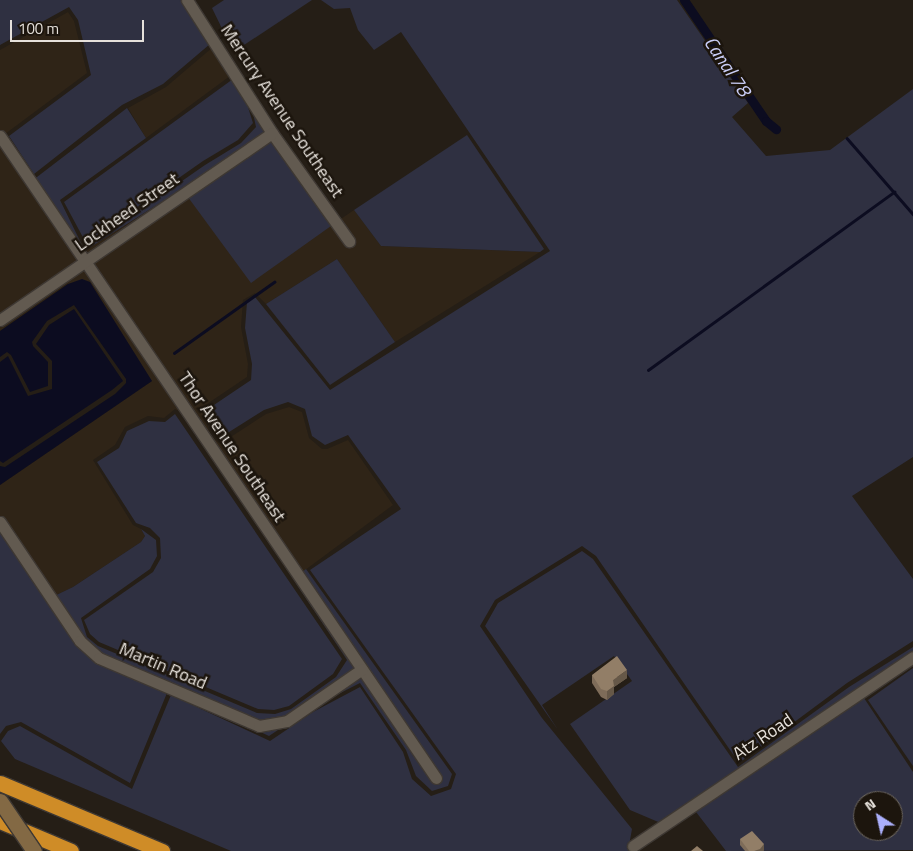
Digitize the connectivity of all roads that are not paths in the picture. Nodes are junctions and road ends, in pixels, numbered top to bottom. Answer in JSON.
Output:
{"nodes":[{"id":1,"x":187,"y":0,"type":"edge"},
{"id":2,"x":272,"y":133,"type":"junction"},
{"id":3,"x":0,"y":136,"type":"edge"},
{"id":4,"x":349,"y":242,"type":"dead end"},
{"id":5,"x":86,"y":262,"type":"junction"},
{"id":6,"x":0,"y":320,"type":"edge"},
{"id":7,"x":0,"y":522,"type":"edge"},
{"id":8,"x":913,"y":657,"type":"edge"},
{"id":9,"x":362,"y":669,"type":"junction"},
{"id":10,"x":436,"y":778,"type":"dead end"},
{"id":11,"x":0,"y":783,"type":"edge"},
{"id":12,"x":0,"y":801,"type":"edge"},
{"id":13,"x":0,"y":821,"type":"edge"},
{"id":14,"x":633,"y":846,"type":"dead end"},
{"id":15,"x":34,"y":851,"type":"edge"},
{"id":16,"x":71,"y":851,"type":"edge"},
{"id":17,"x":162,"y":851,"type":"edge"}],
"edges":[{"from":1,"to":2,"type":"street","name":"Mercury Avenue Southeast"},
{"from":2,"to":4,"type":"street","name":"Mercury Avenue Southeast"},
{"from":2,"to":5,"type":"street","name":"Lockheed Street"},
{"from":3,"to":5,"type":"street","name":"Thor Avenue Southeast"},
{"from":5,"to":6,"type":"street","name":"Lockheed Street"},
{"from":5,"to":9,"type":"street","name":"Thor Avenue Southeast"},
{"from":7,"to":9,"type":"street","name":"Martin Road"},
{"from":8,"to":14,"type":"street","name":"Atz Road"},
{"from":9,"to":10,"type":"street","name":"Thor Avenue Southeast"},
{"from":11,"to":17,"type":"highway"},
{"from":12,"to":15,"type":"main road","bridge":true},
{"from":13,"to":16,"type":"highway"}]}
